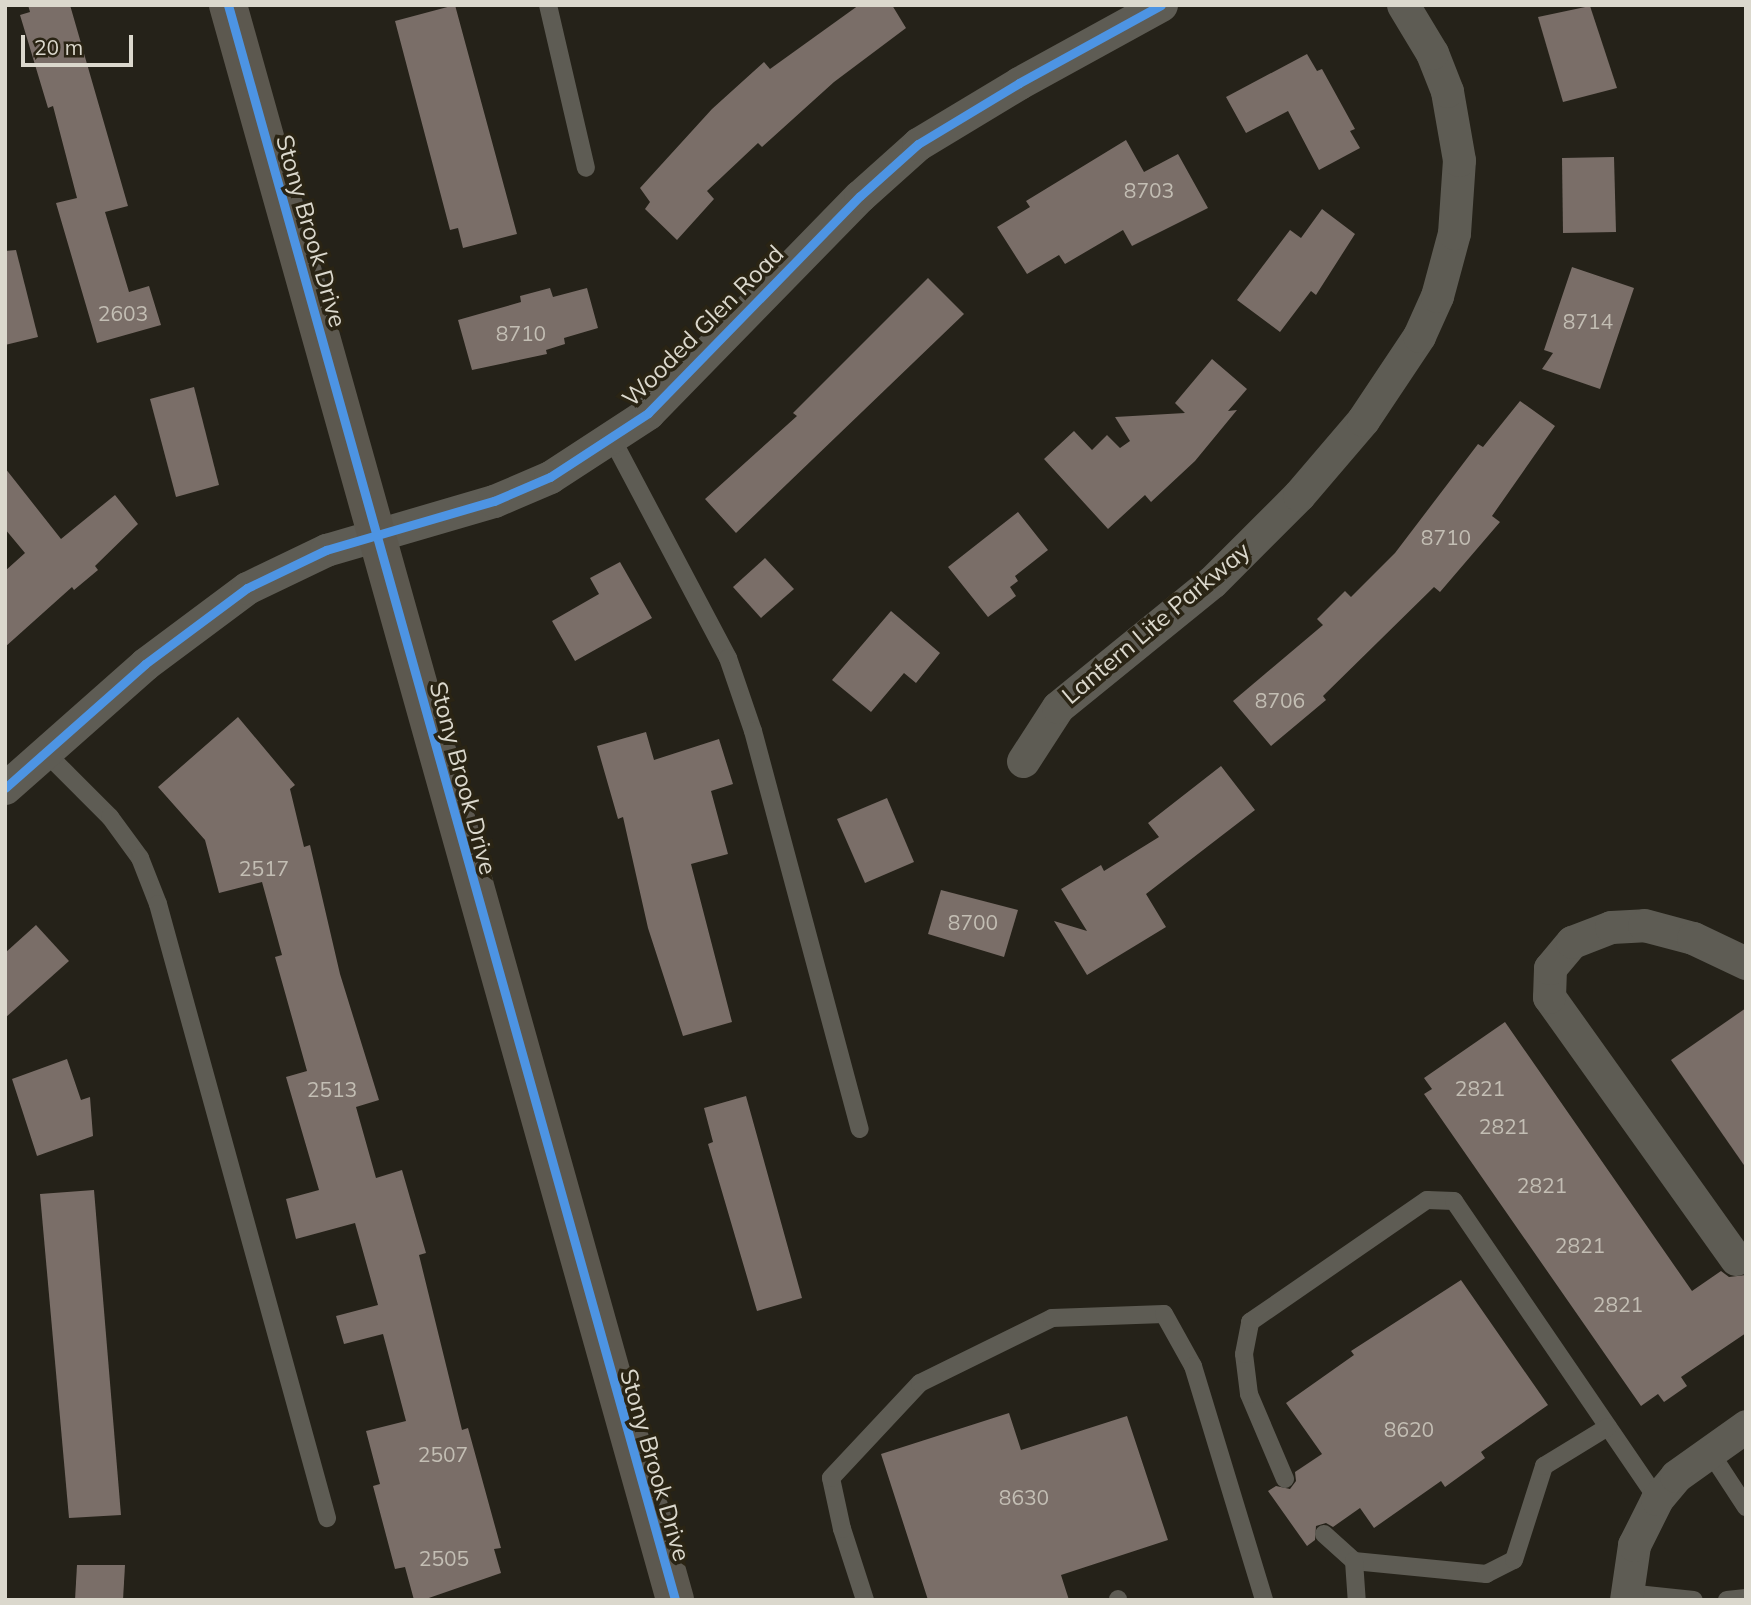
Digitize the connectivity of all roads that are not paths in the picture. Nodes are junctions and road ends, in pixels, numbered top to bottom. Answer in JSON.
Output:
{"nodes":[{"id":1,"x":228,"y":5,"type":"edge"},
{"id":2,"x":548,"y":5,"type":"edge"},
{"id":3,"x":1161,"y":5,"type":"edge"},
{"id":4,"x":1403,"y":5,"type":"edge"},
{"id":5,"x":586,"y":169,"type":"dead end"},
{"id":6,"x":611,"y":437,"type":"junction"},
{"id":7,"x":376,"y":537,"type":"junction"},
{"id":8,"x":45,"y":752,"type":"junction"},
{"id":9,"x":1023,"y":761,"type":"dead end"},
{"id":10,"x":5,"y":788,"type":"edge"},
{"id":11,"x":1746,"y":963,"type":"edge"},
{"id":12,"x":860,"y":1129,"type":"dead end"},
{"id":13,"x":1736,"y":1259,"type":"dead end"},
{"id":14,"x":1746,"y":1426,"type":"edge"},
{"id":15,"x":1608,"y":1427,"type":"junction"},
{"id":16,"x":1710,"y":1452,"type":"junction"},
{"id":17,"x":1285,"y":1479,"type":"dead end"},
{"id":18,"x":1657,"y":1499,"type":"junction"},
{"id":19,"x":1746,"y":1507,"type":"edge"},
{"id":20,"x":327,"y":1518,"type":"dead end"},
{"id":21,"x":1324,"y":1534,"type":"dead end"},
{"id":22,"x":1354,"y":1561,"type":"junction"},
{"id":23,"x":1626,"y":1596,"type":"edge"},
{"id":24,"x":1746,"y":1598,"type":"edge"},
{"id":25,"x":675,"y":1600,"type":"edge"},
{"id":26,"x":865,"y":1600,"type":"edge"},
{"id":27,"x":1264,"y":1600,"type":"edge"},
{"id":28,"x":1357,"y":1600,"type":"edge"},
{"id":29,"x":1694,"y":1600,"type":"edge"},
{"id":30,"x":1727,"y":1600,"type":"edge"}],
"edges":[{"from":1,"to":7,"type":"street","name":"Stony Brook Drive"},
{"from":2,"to":5,"type":"lane"},
{"from":3,"to":6,"type":"street","name":"Wooded Glen Road"},
{"from":4,"to":9,"type":"street","name":"Lantern Lite Parkway"},
{"from":6,"to":7,"type":"street","name":"Wooded Glen Road"},
{"from":6,"to":12,"type":"lane"},
{"from":7,"to":8,"type":"street","name":"Wooded Glen Road"},
{"from":7,"to":25,"type":"street","name":"Stony Brook Drive"},
{"from":8,"to":10,"type":"street","name":"Wooded Glen Road"},
{"from":8,"to":20,"type":"lane"},
{"from":11,"to":13,"type":"street"},
{"from":14,"to":16,"type":"street"},
{"from":15,"to":17,"type":"lane"},
{"from":15,"to":18,"type":"lane"},
{"from":15,"to":22,"type":"lane"},
{"from":16,"to":18,"type":"street"},
{"from":16,"to":19,"type":"lane"},
{"from":18,"to":23,"type":"street"},
{"from":21,"to":22,"type":"lane"},
{"from":22,"to":28,"type":"lane"},
{"from":23,"to":29,"type":"lane"},
{"from":24,"to":30,"type":"lane"},
{"from":26,"to":27,"type":"lane"}]}
